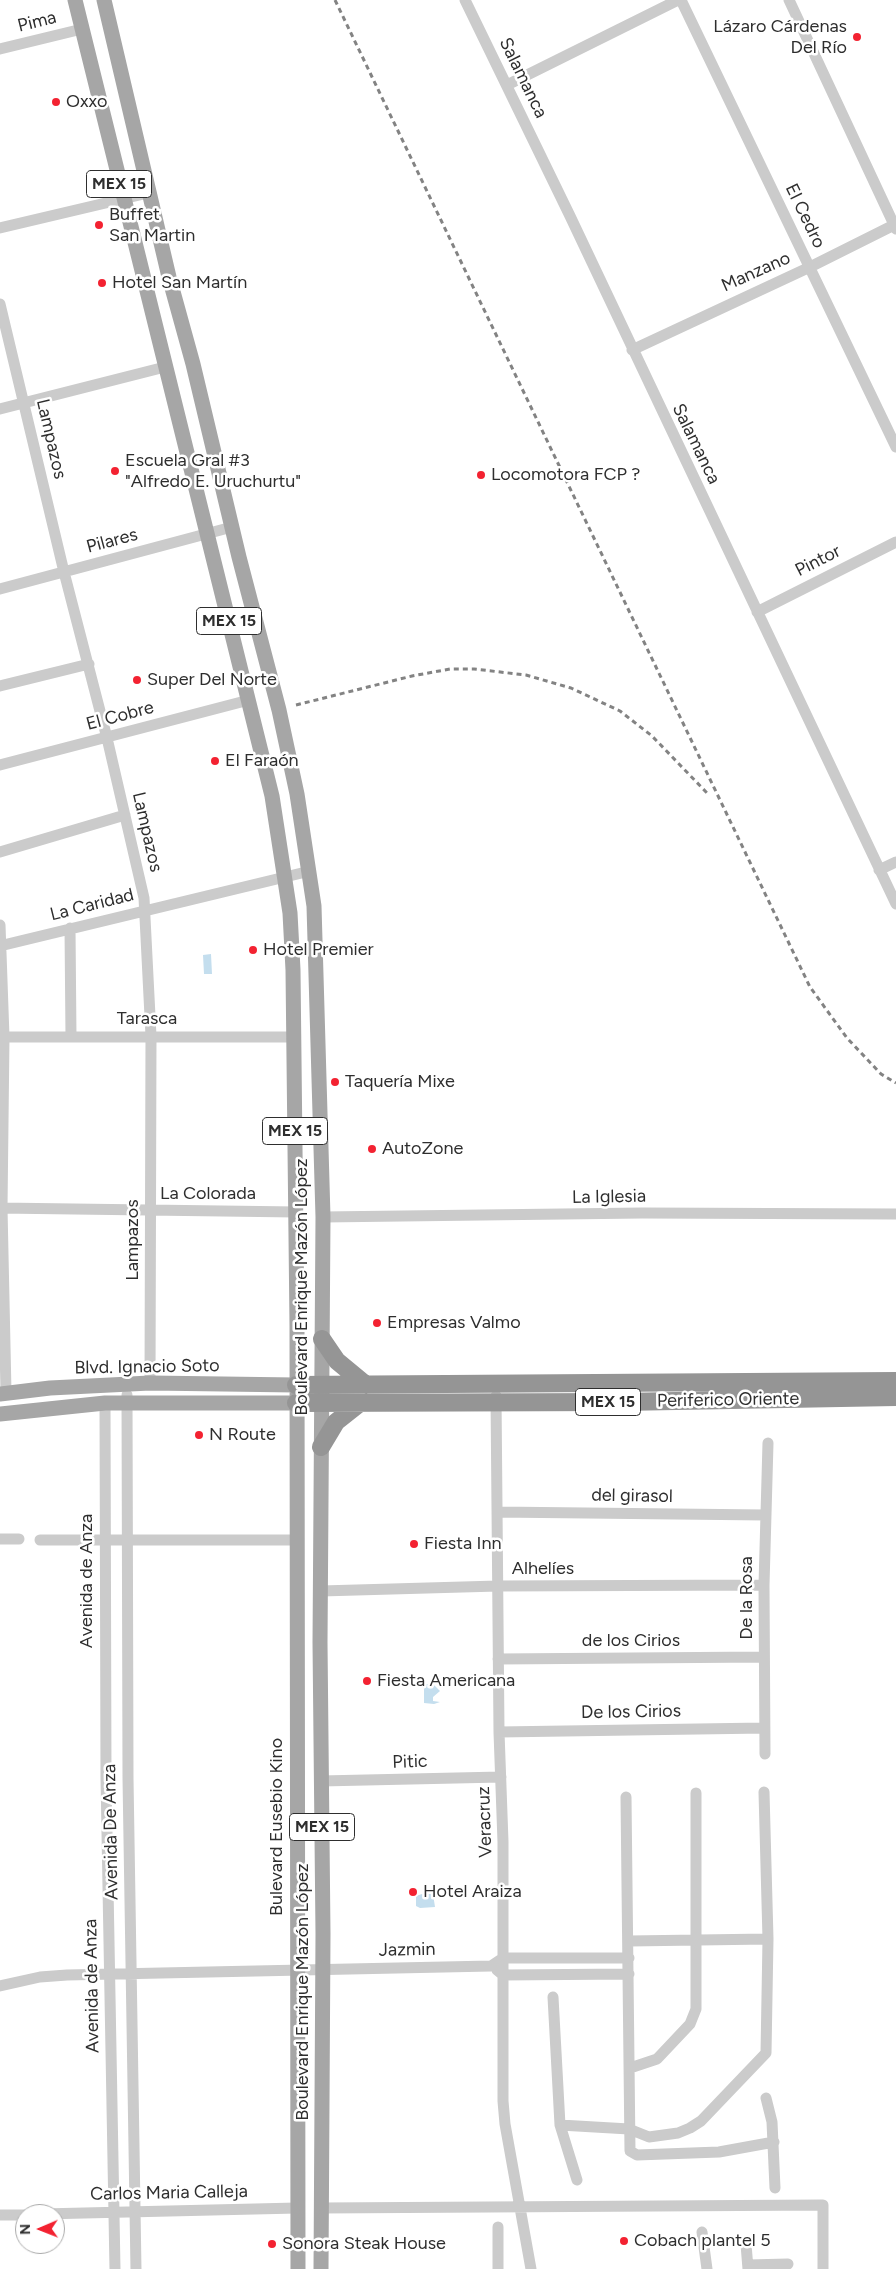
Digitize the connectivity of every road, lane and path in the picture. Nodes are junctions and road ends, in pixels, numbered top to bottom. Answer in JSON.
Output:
{"nodes":[{"id":1,"x":75,"y":0,"type":"edge"},
{"id":2,"x":104,"y":0,"type":"edge"},
{"id":3,"x":465,"y":0,"type":"edge"},
{"id":4,"x":679,"y":0,"type":"edge"},
{"id":5,"x":789,"y":0,"type":"edge"},
{"id":6,"x":82,"y":29,"type":"junction"},
{"id":7,"x":0,"y":49,"type":"edge"},
{"id":8,"x":507,"y":85,"type":"junction"},
{"id":9,"x":148,"y":192,"type":"junction"},
{"id":10,"x":123,"y":198,"type":"junction"},
{"id":11,"x":895,"y":227,"type":"edge"},
{"id":12,"x":0,"y":228,"type":"edge"},
{"id":13,"x":810,"y":267,"type":"junction"},
{"id":14,"x":0,"y":304,"type":"edge"},
{"id":15,"x":632,"y":350,"type":"junction"},
{"id":16,"x":165,"y":367,"type":"junction"},
{"id":17,"x":24,"y":403,"type":"junction"},
{"id":18,"x":0,"y":409,"type":"edge"},
{"id":19,"x":896,"y":447,"type":"edge"},
{"id":20,"x":232,"y":527,"type":"junction"},
{"id":21,"x":206,"y":533,"type":"junction"},
{"id":22,"x":896,"y":542,"type":"edge"},
{"id":23,"x":64,"y":572,"type":"junction"},
{"id":24,"x":0,"y":588,"type":"edge"},
{"id":25,"x":757,"y":612,"type":"junction"},
{"id":26,"x":89,"y":664,"type":"junction"},
{"id":27,"x":0,"y":686,"type":"edge"},
{"id":28,"x":249,"y":700,"type":"junction"},
{"id":29,"x":107,"y":738,"type":"junction"},
{"id":30,"x":0,"y":765,"type":"edge"},
{"id":31,"x":125,"y":815,"type":"junction"},
{"id":32,"x":0,"y":852,"type":"edge"},
{"id":33,"x":896,"y":862,"type":"edge"},
{"id":34,"x":879,"y":870,"type":"junction"},
{"id":35,"x":310,"y":871,"type":"junction"},
{"id":36,"x":285,"y":878,"type":"junction"},
{"id":37,"x":896,"y":904,"type":"edge"},
{"id":38,"x":146,"y":910,"type":"junction"},
{"id":39,"x":0,"y":925,"type":"edge"},
{"id":40,"x":70,"y":928,"type":"junction"},
{"id":41,"x":1,"y":946,"type":"edge"},
{"id":42,"x":151,"y":1036,"type":"junction"},
{"id":43,"x":2,"y":1037,"type":"edge"},
{"id":44,"x":71,"y":1037,"type":"junction"},
{"id":45,"x":294,"y":1037,"type":"junction"},
{"id":46,"x":1,"y":1208,"type":"edge"},
{"id":47,"x":151,"y":1212,"type":"junction"},
{"id":48,"x":296,"y":1212,"type":"junction"},
{"id":49,"x":896,"y":1214,"type":"edge"},
{"id":50,"x":323,"y":1217,"type":"junction"},
{"id":51,"x":322,"y":1339,"type":"junction"},
{"id":52,"x":896,"y":1381,"type":"edge"},
{"id":53,"x":150,"y":1383,"type":"junction"},
{"id":54,"x":496,"y":1384,"type":"junction"},
{"id":55,"x":366,"y":1385,"type":"junction"},
{"id":56,"x":296,"y":1394,"type":"junction"},
{"id":57,"x":321,"y":1394,"type":"junction"},
{"id":58,"x":2,"y":1395,"type":"edge"},
{"id":59,"x":896,"y":1397,"type":"edge"},
{"id":60,"x":127,"y":1399,"type":"junction"},
{"id":61,"x":496,"y":1402,"type":"junction"},
{"id":62,"x":105,"y":1403,"type":"junction"},
{"id":63,"x":360,"y":1403,"type":"junction"},
{"id":64,"x":0,"y":1414,"type":"edge"},
{"id":65,"x":768,"y":1443,"type":"dead end"},
{"id":66,"x":321,"y":1447,"type":"junction"},
{"id":67,"x":104,"y":1476,"type":"junction"},
{"id":68,"x":126,"y":1476,"type":"junction"},
{"id":69,"x":497,"y":1512,"type":"junction"},
{"id":70,"x":765,"y":1515,"type":"junction"},
{"id":71,"x":0,"y":1539,"type":"edge"},
{"id":72,"x":19,"y":1539,"type":"dead end"},
{"id":73,"x":40,"y":1540,"type":"dead end"},
{"id":74,"x":104,"y":1540,"type":"junction"},
{"id":75,"x":297,"y":1540,"type":"junction"},
{"id":76,"x":127,"y":1541,"type":"junction"},
{"id":77,"x":764,"y":1585,"type":"junction"},
{"id":78,"x":498,"y":1586,"type":"junction"},
{"id":79,"x":321,"y":1591,"type":"junction"},
{"id":80,"x":764,"y":1657,"type":"junction"},
{"id":81,"x":498,"y":1659,"type":"junction"},
{"id":82,"x":764,"y":1728,"type":"junction"},
{"id":83,"x":499,"y":1732,"type":"junction"},
{"id":84,"x":765,"y":1754,"type":"dead end"},
{"id":85,"x":501,"y":1777,"type":"junction"},
{"id":86,"x":106,"y":1778,"type":"junction"},
{"id":87,"x":128,"y":1778,"type":"junction"},
{"id":88,"x":321,"y":1781,"type":"junction"},
{"id":89,"x":764,"y":1792,"type":"dead end"},
{"id":90,"x":696,"y":1793,"type":"dead end"},
{"id":91,"x":626,"y":1797,"type":"dead end"},
{"id":92,"x":768,"y":1939,"type":"junction"},
{"id":93,"x":697,"y":1940,"type":"junction"},
{"id":94,"x":629,"y":1941,"type":"junction"},
{"id":95,"x":502,"y":1958,"type":"junction"},
{"id":96,"x":588,"y":1958,"type":"junction"},
{"id":97,"x":629,"y":1958,"type":"junction"},
{"id":98,"x":491,"y":1966,"type":"junction"},
{"id":99,"x":323,"y":1969,"type":"junction"},
{"id":100,"x":296,"y":1970,"type":"junction"},
{"id":101,"x":130,"y":1973,"type":"junction"},
{"id":102,"x":109,"y":1974,"type":"junction"},
{"id":103,"x":589,"y":1974,"type":"junction"},
{"id":104,"x":629,"y":1974,"type":"junction"},
{"id":105,"x":503,"y":1975,"type":"junction"},
{"id":106,"x":0,"y":1986,"type":"edge"},
{"id":107,"x":552,"y":1997,"type":"dead end"},
{"id":108,"x":630,"y":2068,"type":"junction"},
{"id":109,"x":766,"y":2098,"type":"dead end"},
{"id":110,"x":560,"y":2125,"type":"junction"},
{"id":111,"x":629,"y":2129,"type":"junction"},
{"id":112,"x":774,"y":2142,"type":"junction"},
{"id":113,"x":577,"y":2180,"type":"dead end"},
{"id":114,"x":774,"y":2188,"type":"dead end"},
{"id":115,"x":521,"y":2207,"type":"junction"},
{"id":116,"x":297,"y":2208,"type":"junction"},
{"id":117,"x":321,"y":2208,"type":"junction"},
{"id":118,"x":135,"y":2211,"type":"junction"},
{"id":119,"x":113,"y":2212,"type":"junction"},
{"id":120,"x":65,"y":2213,"type":"edge"},
{"id":121,"x":15,"y":2215,"type":"edge"},
{"id":122,"x":0,"y":2216,"type":"edge"},
{"id":123,"x":498,"y":2228,"type":"dead end"},
{"id":124,"x":702,"y":2232,"type":"dead end"},
{"id":125,"x":746,"y":2244,"type":"dead end"},
{"id":126,"x":788,"y":2264,"type":"dead end"},
{"id":127,"x":748,"y":2267,"type":"edge"},
{"id":128,"x":115,"y":2269,"type":"edge"},
{"id":129,"x":136,"y":2269,"type":"edge"},
{"id":130,"x":298,"y":2269,"type":"edge"},
{"id":131,"x":321,"y":2269,"type":"edge"},
{"id":132,"x":498,"y":2269,"type":"edge"},
{"id":133,"x":531,"y":2269,"type":"edge"},
{"id":134,"x":707,"y":2269,"type":"edge"},
{"id":135,"x":823,"y":2269,"type":"edge"}],
"edges":[{"from":1,"to":6,"type":"main road","name":"Boulevard Enrique Mazón López","number":"MEX 15"},
{"from":2,"to":9,"type":"main road","name":"Boulevard Enrique Mazón López","number":"MEX 15"},
{"from":3,"to":8,"type":"street","name":"Salamanca"},
{"from":4,"to":8,"type":"street"},
{"from":4,"to":13,"type":"street","name":"El Cedro"},
{"from":5,"to":11,"type":"street"},
{"from":6,"to":7,"type":"street","name":"Pima"},
{"from":6,"to":10,"type":"main road","name":"Boulevard Enrique Mazón López","number":"MEX 15"},
{"from":8,"to":15,"type":"street","name":"Salamanca"},
{"from":9,"to":10,"type":"street"},
{"from":9,"to":20,"type":"main road","name":"Boulevard Enrique Mazón López","number":"MEX 15"},
{"from":10,"to":12,"type":"street"},
{"from":10,"to":16,"type":"main road","name":"Boulevard Enrique Mazón López","number":"MEX 15"},
{"from":11,"to":13,"type":"street","name":"Manzano"},
{"from":13,"to":15,"type":"street","name":"Manzano"},
{"from":13,"to":19,"type":"street","name":"El Cedro"},
{"from":14,"to":17,"type":"street","name":"Lampazos"},
{"from":15,"to":25,"type":"street","name":"Salamanca"},
{"from":16,"to":17,"type":"street"},
{"from":16,"to":21,"type":"main road","name":"Boulevard Enrique Mazón López","number":"MEX 15"},
{"from":17,"to":18,"type":"street"},
{"from":17,"to":23,"type":"street","name":"Lampazos"},
{"from":20,"to":21,"type":"street","name":"Pilares"},
{"from":20,"to":35,"type":"main road","name":"Boulevard Enrique Mazón López","number":"MEX 15"},
{"from":21,"to":23,"type":"street","name":"Pilares"},
{"from":21,"to":28,"type":"main road","name":"Boulevard Enrique Mazón López","number":"MEX 15"},
{"from":22,"to":25,"type":"street","name":"Pintor"},
{"from":23,"to":24,"type":"street","name":"Pilares"},
{"from":23,"to":26,"type":"street","name":"Lampazos"},
{"from":25,"to":34,"type":"street","name":"Salamanca"},
{"from":26,"to":27,"type":"street"},
{"from":26,"to":29,"type":"street","name":"Lampazos"},
{"from":28,"to":29,"type":"street","name":"El Cobre"},
{"from":28,"to":36,"type":"main road","name":"Boulevard Enrique Mazón López","number":"MEX 15"},
{"from":29,"to":30,"type":"street","name":"El Cobre"},
{"from":29,"to":31,"type":"street","name":"Lampazos"},
{"from":31,"to":32,"type":"street"},
{"from":31,"to":38,"type":"street","name":"Lampazos"},
{"from":33,"to":34,"type":"street"},
{"from":34,"to":37,"type":"street","name":"Salamanca"},
{"from":35,"to":36,"type":"street","name":"La Caridad"},
{"from":35,"to":50,"type":"main road","name":"Boulevard Enrique Mazón López","number":"MEX 15"},
{"from":36,"to":38,"type":"street","name":"La Caridad"},
{"from":36,"to":45,"type":"main road","name":"Boulevard Enrique Mazón López","number":"MEX 15"},
{"from":38,"to":40,"type":"street","name":"La Caridad"},
{"from":38,"to":42,"type":"street","name":"Lampazos"},
{"from":39,"to":41,"type":"street"},
{"from":40,"to":41,"type":"street","name":"La Caridad"},
{"from":40,"to":44,"type":"street"},
{"from":41,"to":43,"type":"street"},
{"from":42,"to":44,"type":"street","name":"Tarasca"},
{"from":42,"to":45,"type":"street","name":"Tarasca"},
{"from":42,"to":47,"type":"street","name":"Lampazos"},
{"from":43,"to":44,"type":"street","name":"Tarasca"},
{"from":43,"to":46,"type":"street"},
{"from":45,"to":48,"type":"main road","name":"Boulevard Enrique Mazón López","number":"MEX 15"},
{"from":46,"to":47,"type":"street","name":"La Colorada"},
{"from":46,"to":58,"type":"street"},
{"from":47,"to":48,"type":"street","name":"La Colorada"},
{"from":47,"to":53,"type":"street","name":"Lampazos"},
{"from":48,"to":56,"type":"main road","name":"Boulevard Enrique Mazón López","number":"MEX 15"},
{"from":49,"to":50,"type":"street","name":"La Iglesia"},
{"from":50,"to":51,"type":"main road","name":"Boulevard Enrique Mazón López","number":"MEX 15"},
{"from":51,"to":55,"type":"highway"},
{"from":51,"to":57,"type":"main road","name":"Boulevard Enrique Mazón López","number":"MEX 15"},
{"from":52,"to":54,"type":"highway","name":"Periferico Oriente","number":"MEX 15"},
{"from":53,"to":56,"type":"main road","name":"Blvd. Ignacio Soto"},
{"from":53,"to":58,"type":"main road","name":"Blvd. Ignacio Soto"},
{"from":53,"to":60,"type":"main road"},
{"from":54,"to":55,"type":"highway","name":"Periferico Oriente","number":"MEX 15"},
{"from":54,"to":61,"type":"street","name":"Veracruz"},
{"from":55,"to":57,"type":"highway","name":"Periferico Oriente","number":"MEX 15"},
{"from":56,"to":57,"type":"highway"},
{"from":56,"to":60,"type":"main road","name":"Blvd. Ignacio Soto"},
{"from":56,"to":75,"type":"main road","name":"Bulevard Eusebio Kino","number":"MEX 15"},
{"from":57,"to":63,"type":"highway","name":"Periferico Oriente","number":"MEX 15"},
{"from":57,"to":66,"type":"main road","name":"Boulevard Enrique Mazón López","number":"MEX 15"},
{"from":59,"to":61,"type":"highway","name":"Periferico Oriente","number":"MEX 15"},
{"from":60,"to":62,"type":"main road","name":"Blvd. Ignacio Soto"},
{"from":60,"to":68,"type":"street","name":"Avenida De Anza"},
{"from":61,"to":63,"type":"highway","name":"Periferico Oriente","number":"MEX 15"},
{"from":61,"to":69,"type":"street","name":"Veracruz"},
{"from":62,"to":64,"type":"main road","name":"Blvd. Ignacio Soto"},
{"from":62,"to":67,"type":"street","name":"Avenida de Anza"},
{"from":63,"to":66,"type":"highway"},
{"from":65,"to":70,"type":"street","name":"De la Rosa"},
{"from":66,"to":79,"type":"main road","name":"Boulevard Enrique Mazón López","number":"MEX 15"},
{"from":67,"to":68,"type":"street"},
{"from":67,"to":74,"type":"street","name":"Avenida de Anza"},
{"from":68,"to":76,"type":"street","name":"Avenida De Anza"},
{"from":69,"to":70,"type":"street","name":"del girasol"},
{"from":69,"to":78,"type":"street","name":"Veracruz"},
{"from":70,"to":77,"type":"street","name":"De la Rosa"},
{"from":71,"to":72,"type":"street"},
{"from":73,"to":74,"type":"street"},
{"from":74,"to":76,"type":"street"},
{"from":74,"to":86,"type":"street","name":"Avenida de Anza"},
{"from":75,"to":76,"type":"street"},
{"from":75,"to":100,"type":"main road","name":"Bulevard Eusebio Kino","number":"MEX 15"},
{"from":76,"to":87,"type":"street","name":"Avenida De Anza"},
{"from":77,"to":78,"type":"street","name":"Alhelíes"},
{"from":77,"to":80,"type":"street","name":"De la Rosa"},
{"from":78,"to":79,"type":"street","name":"Alhelíes"},
{"from":78,"to":81,"type":"street","name":"Veracruz"},
{"from":79,"to":88,"type":"main road","name":"Boulevard Enrique Mazón López","number":"MEX 15"},
{"from":80,"to":81,"type":"street","name":"de los Cirios"},
{"from":80,"to":82,"type":"street","name":"De la Rosa"},
{"from":81,"to":83,"type":"street","name":"Veracruz"},
{"from":82,"to":83,"type":"street","name":"De los Cirios"},
{"from":82,"to":84,"type":"street","name":"De la Rosa"},
{"from":83,"to":85,"type":"street","name":"Veracruz"},
{"from":85,"to":88,"type":"street","name":"Pitic"},
{"from":85,"to":95,"type":"street","name":"Veracruz"},
{"from":86,"to":87,"type":"street"},
{"from":86,"to":102,"type":"street","name":"Avenida de Anza"},
{"from":87,"to":101,"type":"street","name":"Avenida De Anza"},
{"from":88,"to":99,"type":"main road","name":"Boulevard Enrique Mazón López","number":"MEX 15"},
{"from":89,"to":92,"type":"street"},
{"from":90,"to":93,"type":"street"},
{"from":91,"to":94,"type":"street"},
{"from":92,"to":93,"type":"street"},
{"from":92,"to":111,"type":"street"},
{"from":93,"to":94,"type":"street"},
{"from":93,"to":108,"type":"street"},
{"from":94,"to":97,"type":"street"},
{"from":95,"to":96,"type":"street"},
{"from":95,"to":98,"type":"street"},
{"from":95,"to":105,"type":"street","name":"Veracruz"},
{"from":96,"to":97,"type":"street"},
{"from":96,"to":103,"type":"street"},
{"from":97,"to":104,"type":"street"},
{"from":98,"to":99,"type":"street","name":"Jazmin"},
{"from":98,"to":105,"type":"street"},
{"from":99,"to":100,"type":"street","name":"Jazmin"},
{"from":99,"to":117,"type":"main road","name":"Boulevard Enrique Mazón López","number":"MEX 15"},
{"from":100,"to":101,"type":"street","name":"Jazmin"},
{"from":100,"to":116,"type":"main road","name":"Bulevard Eusebio Kino","number":"MEX 15"},
{"from":101,"to":102,"type":"street","name":"Jazmin"},
{"from":101,"to":118,"type":"street","name":"Avenida De Anza"},
{"from":102,"to":106,"type":"street","name":"Jazmin"},
{"from":102,"to":119,"type":"street","name":"Avenida de Anza"},
{"from":103,"to":104,"type":"street"},
{"from":103,"to":105,"type":"street"},
{"from":104,"to":108,"type":"street"},
{"from":105,"to":115,"type":"street","name":"Veracruz"},
{"from":107,"to":110,"type":"street"},
{"from":108,"to":111,"type":"street"},
{"from":109,"to":112,"type":"street"},
{"from":110,"to":111,"type":"street"},
{"from":110,"to":113,"type":"street"},
{"from":111,"to":112,"type":"street"},
{"from":112,"to":114,"type":"street"},
{"from":115,"to":117,"type":"street"},
{"from":115,"to":133,"type":"street","name":"Veracruz"},
{"from":115,"to":135,"type":"street"},
{"from":116,"to":118,"type":"street","name":"Carlos Maria Calleja"},
{"from":116,"to":130,"type":"main road","name":"Bulevard Eusebio Kino","number":"MEX 15"},
{"from":117,"to":131,"type":"main road","name":"Boulevard Enrique Mazón López","number":"MEX 15"},
{"from":118,"to":119,"type":"street","name":"Carlos Maria Calleja"},
{"from":118,"to":129,"type":"street","name":"Avenida De Anza"},
{"from":119,"to":120,"type":"street","name":"Carlos Maria Calleja"},
{"from":119,"to":128,"type":"street","name":"Avenida de Anza"},
{"from":121,"to":122,"type":"street"},
{"from":123,"to":132,"type":"street"},
{"from":124,"to":134,"type":"street"},
{"from":125,"to":127,"type":"street"},
{"from":126,"to":127,"type":"street"}]}
